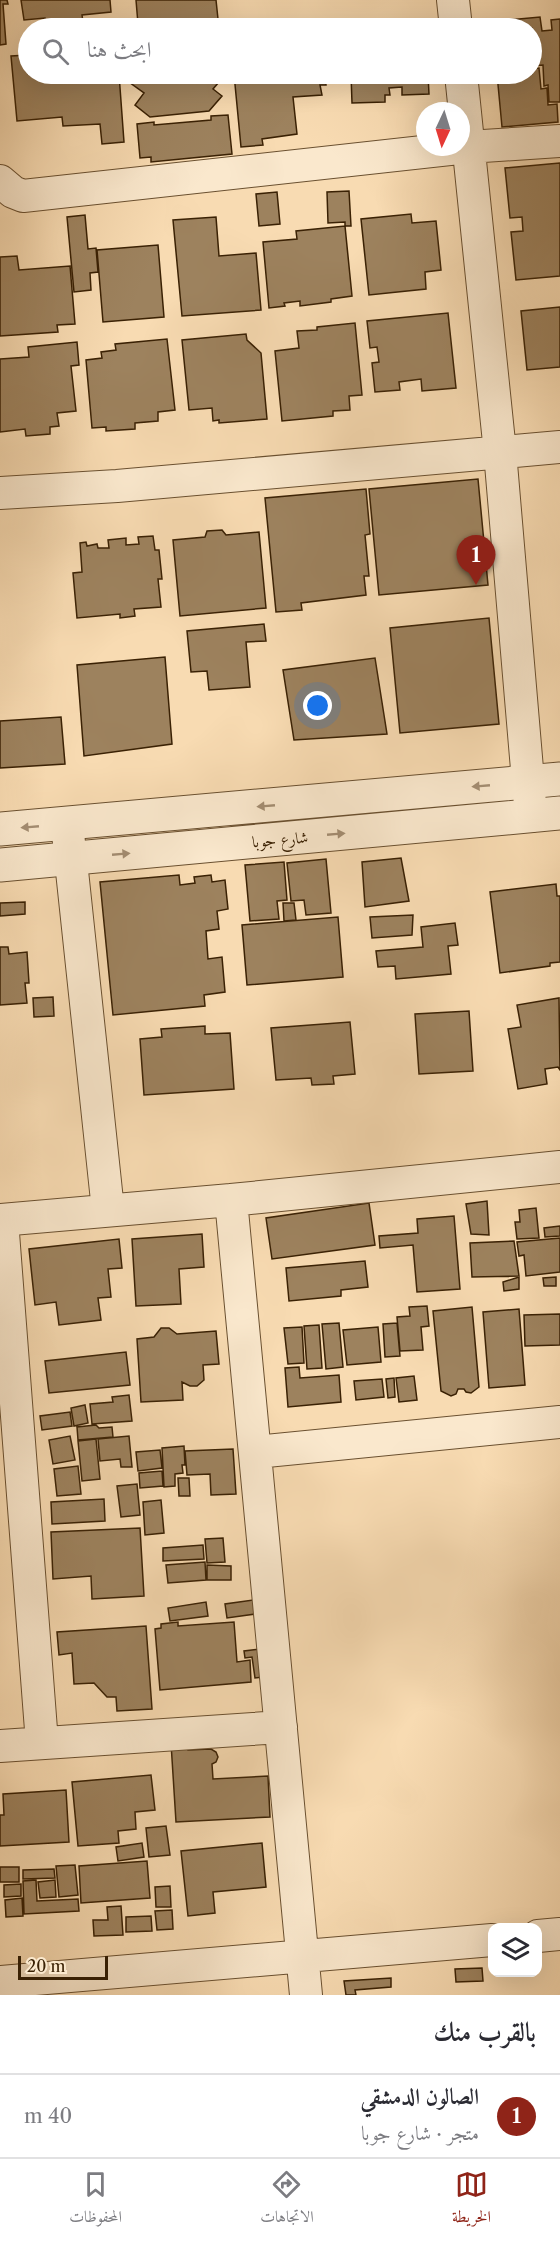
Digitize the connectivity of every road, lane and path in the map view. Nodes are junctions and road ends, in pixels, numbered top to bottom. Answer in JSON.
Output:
{"nodes":[{"id":1,"x":453,"y":0,"type":"edge"},
{"id":2,"x":455,"y":18,"type":"edge"},
{"id":3,"x":462,"y":84,"type":"edge"},
{"id":4,"x":464,"y":102,"type":"edge"},
{"id":5,"x":560,"y":141,"type":"edge"},
{"id":6,"x":470,"y":147,"type":"edge"},
{"id":7,"x":416,"y":153,"type":"edge"},
{"id":8,"x":469,"y":156,"type":"edge"},
{"id":9,"x":0,"y":181,"type":"edge"},
{"id":10,"x":560,"y":447,"type":"edge"},
{"id":11,"x":500,"y":452,"type":"junction"},
{"id":12,"x":0,"y":493,"type":"edge"},
{"id":13,"x":544,"y":780,"type":"edge"},
{"id":14,"x":546,"y":814,"type":"edge"},
{"id":15,"x":67,"y":824,"type":"junction"},
{"id":16,"x":0,"y":829,"type":"edge"},
{"id":17,"x":70,"y":859,"type":"junction"},
{"id":18,"x":0,"y":865,"type":"edge"},
{"id":19,"x":560,"y":1167,"type":"edge"},
{"id":20,"x":231,"y":1200,"type":"junction"},
{"id":21,"x":108,"y":1210,"type":"junction"},
{"id":22,"x":1,"y":1220,"type":"edge"},
{"id":23,"x":560,"y":1422,"type":"edge"},
{"id":24,"x":256,"y":1452,"type":"junction"},
{"id":25,"x":10,"y":1462,"type":"edge"},
{"id":26,"x":281,"y":1727,"type":"junction"},
{"id":27,"x":42,"y":1743,"type":"junction"},
{"id":28,"x":0,"y":1746,"type":"edge"},
{"id":29,"x":560,"y":1934,"type":"edge"},
{"id":30,"x":542,"y":1936,"type":"edge"},
{"id":31,"x":488,"y":1940,"type":"edge"},
{"id":32,"x":302,"y":1958,"type":"junction"},
{"id":33,"x":0,"y":1982,"type":"edge"},
{"id":34,"x":306,"y":1995,"type":"edge"}],
"edges":[{"from":1,"to":2,"type":"street"},
{"from":3,"to":4,"type":"street"},
{"from":5,"to":6,"type":"street"},
{"from":7,"to":9,"type":"street"},
{"from":8,"to":11,"type":"street"},
{"from":10,"to":11,"type":"street"},
{"from":11,"to":12,"type":"street"},
{"from":11,"to":13,"type":"street"},
{"from":13,"to":14,"type":"street"},
{"from":13,"to":15,"type":"street","one_way":true},
{"from":17,"to":14,"type":"street","name":"شارع جوبا","one_way":true},
{"from":15,"to":16,"type":"street","one_way":true},
{"from":15,"to":17,"type":"street"},
{"from":17,"to":18,"type":"street","name":"شارع جوبا"},
{"from":17,"to":21,"type":"street"},
{"from":19,"to":20,"type":"street"},
{"from":20,"to":21,"type":"street"},
{"from":20,"to":24,"type":"street"},
{"from":21,"to":22,"type":"street"},
{"from":22,"to":25,"type":"street"},
{"from":23,"to":24,"type":"street"},
{"from":24,"to":26,"type":"street"},
{"from":25,"to":27,"type":"street"},
{"from":26,"to":27,"type":"street"},
{"from":26,"to":32,"type":"street"},
{"from":27,"to":28,"type":"street"},
{"from":29,"to":30,"type":"street"},
{"from":31,"to":32,"type":"street"},
{"from":32,"to":33,"type":"street"},
{"from":32,"to":34,"type":"street"}]}
